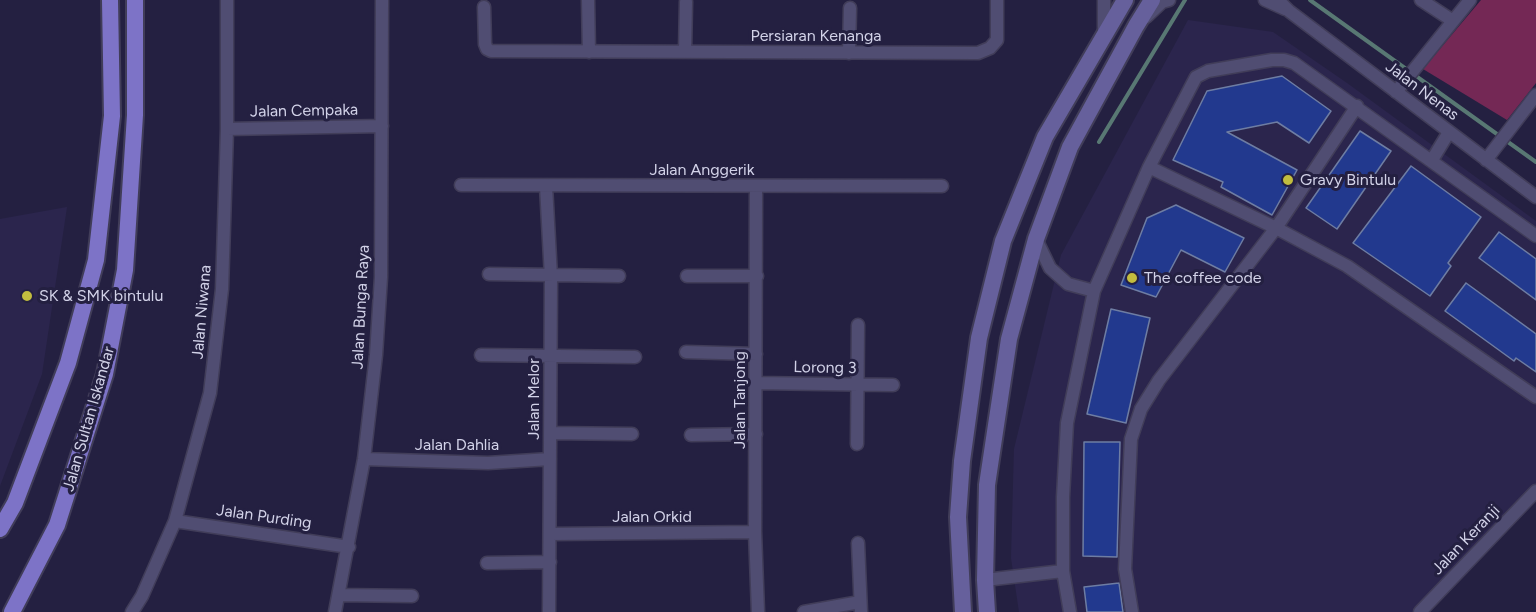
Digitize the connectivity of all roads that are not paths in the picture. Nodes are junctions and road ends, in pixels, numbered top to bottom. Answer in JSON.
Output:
{"nodes":[{"id":1,"x":110,"y":0,"type":"edge"},
{"id":2,"x":135,"y":0,"type":"edge"},
{"id":3,"x":227,"y":0,"type":"edge"},
{"id":4,"x":382,"y":0,"type":"edge"},
{"id":5,"x":588,"y":0,"type":"edge"},
{"id":6,"x":997,"y":0,"type":"edge"},
{"id":7,"x":1104,"y":0,"type":"edge"},
{"id":8,"x":1125,"y":0,"type":"edge"},
{"id":9,"x":1152,"y":0,"type":"edge"},
{"id":10,"x":1169,"y":0,"type":"edge"},
{"id":11,"x":1265,"y":0,"type":"edge"},
{"id":12,"x":1278,"y":0,"type":"edge"},
{"id":13,"x":1421,"y":0,"type":"edge"},
{"id":14,"x":1470,"y":0,"type":"edge"},
{"id":15,"x":686,"y":2,"type":"dead end"},
{"id":16,"x":484,"y":7,"type":"dead end"},
{"id":17,"x":850,"y":8,"type":"dead end"},
{"id":18,"x":1289,"y":11,"type":"junction"},
{"id":19,"x":1453,"y":21,"type":"junction"},
{"id":20,"x":1136,"y":26,"type":"junction"},
{"id":21,"x":1104,"y":35,"type":"junction"},
{"id":22,"x":589,"y":52,"type":"junction"},
{"id":23,"x":685,"y":52,"type":"junction"},
{"id":24,"x":849,"y":53,"type":"junction"},
{"id":25,"x":1396,"y":92,"type":"junction"},
{"id":26,"x":1536,"y":96,"type":"edge"},
{"id":27,"x":1357,"y":106,"type":"junction"},
{"id":28,"x":382,"y":126,"type":"junction"},
{"id":29,"x":227,"y":129,"type":"junction"},
{"id":30,"x":1449,"y":132,"type":"junction"},
{"id":31,"x":1432,"y":160,"type":"junction"},
{"id":32,"x":1486,"y":160,"type":"junction"},
{"id":33,"x":1149,"y":167,"type":"junction"},
{"id":34,"x":461,"y":185,"type":"dead end"},
{"id":35,"x":546,"y":186,"type":"junction"},
{"id":36,"x":942,"y":186,"type":"dead end"},
{"id":37,"x":756,"y":187,"type":"junction"},
{"id":38,"x":1536,"y":197,"type":"edge"},
{"id":39,"x":1276,"y":228,"type":"junction"},
{"id":40,"x":1536,"y":236,"type":"edge"},
{"id":41,"x":1036,"y":239,"type":"junction"},
{"id":42,"x":489,"y":274,"type":"dead end"},
{"id":43,"x":620,"y":276,"type":"dead end"},
{"id":44,"x":687,"y":276,"type":"dead end"},
{"id":45,"x":757,"y":276,"type":"junction"},
{"id":46,"x":551,"y":277,"type":"junction"},
{"id":47,"x":1094,"y":291,"type":"junction"},
{"id":48,"x":858,"y":325,"type":"dead end"},
{"id":49,"x":686,"y":352,"type":"dead end"},
{"id":50,"x":550,"y":354,"type":"junction"},
{"id":51,"x":756,"y":354,"type":"junction"},
{"id":52,"x":481,"y":355,"type":"dead end"},
{"id":53,"x":635,"y":357,"type":"dead end"},
{"id":54,"x":756,"y":383,"type":"junction"},
{"id":55,"x":858,"y":385,"type":"junction"},
{"id":56,"x":893,"y":385,"type":"dead end"},
{"id":57,"x":1536,"y":397,"type":"edge"},
{"id":58,"x":550,"y":433,"type":"junction"},
{"id":59,"x":632,"y":434,"type":"dead end"},
{"id":60,"x":756,"y":434,"type":"junction"},
{"id":61,"x":691,"y":435,"type":"dead end"},
{"id":62,"x":857,"y":444,"type":"dead end"},
{"id":63,"x":364,"y":459,"type":"junction"},
{"id":64,"x":550,"y":459,"type":"junction"},
{"id":65,"x":1536,"y":491,"type":"edge"},
{"id":66,"x":175,"y":521,"type":"junction"},
{"id":67,"x":0,"y":529,"type":"edge"},
{"id":68,"x":755,"y":532,"type":"junction"},
{"id":69,"x":550,"y":534,"type":"junction"},
{"id":70,"x":858,"y":543,"type":"dead end"},
{"id":71,"x":349,"y":547,"type":"junction"},
{"id":72,"x":549,"y":562,"type":"junction"},
{"id":73,"x":487,"y":563,"type":"dead end"},
{"id":74,"x":1064,"y":571,"type":"junction"},
{"id":75,"x":985,"y":580,"type":"junction"},
{"id":76,"x":339,"y":595,"type":"junction"},
{"id":77,"x":411,"y":596,"type":"dead end"},
{"id":78,"x":861,"y":607,"type":"edge"},
{"id":79,"x":12,"y":612,"type":"edge"},
{"id":80,"x":132,"y":612,"type":"edge"},
{"id":81,"x":335,"y":612,"type":"edge"},
{"id":82,"x":549,"y":612,"type":"edge"},
{"id":83,"x":758,"y":612,"type":"edge"},
{"id":84,"x":804,"y":612,"type":"edge"},
{"id":85,"x":963,"y":612,"type":"edge"},
{"id":86,"x":987,"y":612,"type":"edge"},
{"id":87,"x":1070,"y":612,"type":"edge"},
{"id":88,"x":1132,"y":612,"type":"edge"},
{"id":89,"x":1420,"y":612,"type":"edge"}],
"edges":[{"from":1,"to":67,"type":"main road"},
{"from":2,"to":79,"type":"main road","name":"Jalan Sultan Iskandar"},
{"from":3,"to":29,"type":"street","name":"Jalan Niwana"},
{"from":4,"to":28,"type":"street","name":"Jalan Bunga Raya"},
{"from":5,"to":22,"type":"street"},
{"from":6,"to":24,"type":"street","name":"Persiaran Kenanga"},
{"from":7,"to":21,"type":"street"},
{"from":8,"to":21,"type":"main road"},
{"from":9,"to":20,"type":"main road"},
{"from":10,"to":20,"type":"street"},
{"from":11,"to":18,"type":"street","name":"Jalan Nenas"},
{"from":12,"to":18,"type":"street","name":"Jalan Nenas"},
{"from":13,"to":19,"type":"street"},
{"from":14,"to":19,"type":"street"},
{"from":15,"to":23,"type":"street"},
{"from":16,"to":22,"type":"street","name":"Persiaran Kenanga"},
{"from":17,"to":24,"type":"street"},
{"from":18,"to":25,"type":"street","name":"Jalan Nenas"},
{"from":19,"to":25,"type":"street"},
{"from":20,"to":41,"type":"main road"},
{"from":21,"to":85,"type":"main road"},
{"from":22,"to":23,"type":"street","name":"Persiaran Kenanga"},
{"from":23,"to":24,"type":"street","name":"Persiaran Kenanga"},
{"from":25,"to":30,"type":"street","name":"Jalan Nenas"},
{"from":26,"to":32,"type":"street"},
{"from":27,"to":31,"type":"street"},
{"from":27,"to":33,"type":"street"},
{"from":27,"to":39,"type":"street"},
{"from":28,"to":29,"type":"street","name":"Jalan Cempaka"},
{"from":28,"to":63,"type":"street","name":"Jalan Bunga Raya"},
{"from":29,"to":66,"type":"street","name":"Jalan Niwana"},
{"from":30,"to":31,"type":"street"},
{"from":30,"to":32,"type":"street","name":"Jalan Nenas"},
{"from":31,"to":40,"type":"street"},
{"from":32,"to":38,"type":"street","name":"Jalan Nenas"},
{"from":33,"to":39,"type":"street"},
{"from":33,"to":47,"type":"street"},
{"from":34,"to":35,"type":"street","name":"Jalan Anggerik"},
{"from":35,"to":37,"type":"street","name":"Jalan Anggerik"},
{"from":35,"to":46,"type":"street","name":"Jalan Melor"},
{"from":36,"to":37,"type":"street","name":"Jalan Anggerik"},
{"from":37,"to":45,"type":"street","name":"Jalan Tanjong"},
{"from":39,"to":57,"type":"street"},
{"from":39,"to":88,"type":"street"},
{"from":41,"to":47,"type":"street"},
{"from":41,"to":75,"type":"main road"},
{"from":42,"to":46,"type":"street"},
{"from":43,"to":46,"type":"street"},
{"from":44,"to":45,"type":"street"},
{"from":45,"to":51,"type":"street","name":"Jalan Tanjong"},
{"from":46,"to":50,"type":"street","name":"Jalan Melor"},
{"from":47,"to":74,"type":"street"},
{"from":48,"to":55,"type":"street"},
{"from":49,"to":51,"type":"street"},
{"from":50,"to":52,"type":"street"},
{"from":50,"to":53,"type":"street"},
{"from":50,"to":58,"type":"street","name":"Jalan Melor"},
{"from":51,"to":54,"type":"street","name":"Jalan Tanjong"},
{"from":54,"to":55,"type":"street","name":"Lorong 3"},
{"from":54,"to":60,"type":"street","name":"Jalan Tanjong"},
{"from":55,"to":56,"type":"street","name":"Lorong 3"},
{"from":55,"to":62,"type":"street"},
{"from":58,"to":59,"type":"street"},
{"from":58,"to":64,"type":"street","name":"Jalan Melor"},
{"from":60,"to":61,"type":"street"},
{"from":60,"to":68,"type":"street","name":"Jalan Tanjong"},
{"from":63,"to":64,"type":"street","name":"Jalan Dahlia"},
{"from":63,"to":71,"type":"street","name":"Jalan Bunga Raya"},
{"from":64,"to":69,"type":"street","name":"Jalan Melor"},
{"from":65,"to":89,"type":"street","name":"Jalan Keranji"},
{"from":66,"to":71,"type":"street","name":"Jalan Purding"},
{"from":66,"to":80,"type":"street","name":"Jalan Niwana"},
{"from":68,"to":69,"type":"street","name":"Jalan Orkid"},
{"from":68,"to":83,"type":"street","name":"Jalan Tanjong"},
{"from":69,"to":72,"type":"street","name":"Jalan Melor"},
{"from":70,"to":78,"type":"street"},
{"from":71,"to":76,"type":"street","name":"Jalan Bunga Raya"},
{"from":72,"to":73,"type":"street"},
{"from":72,"to":82,"type":"street","name":"Jalan Melor"},
{"from":74,"to":75,"type":"street"},
{"from":74,"to":87,"type":"street"},
{"from":75,"to":86,"type":"main road"},
{"from":76,"to":77,"type":"street"},
{"from":76,"to":81,"type":"street","name":"Jalan Bunga Raya"},
{"from":78,"to":84,"type":"street"}]}
